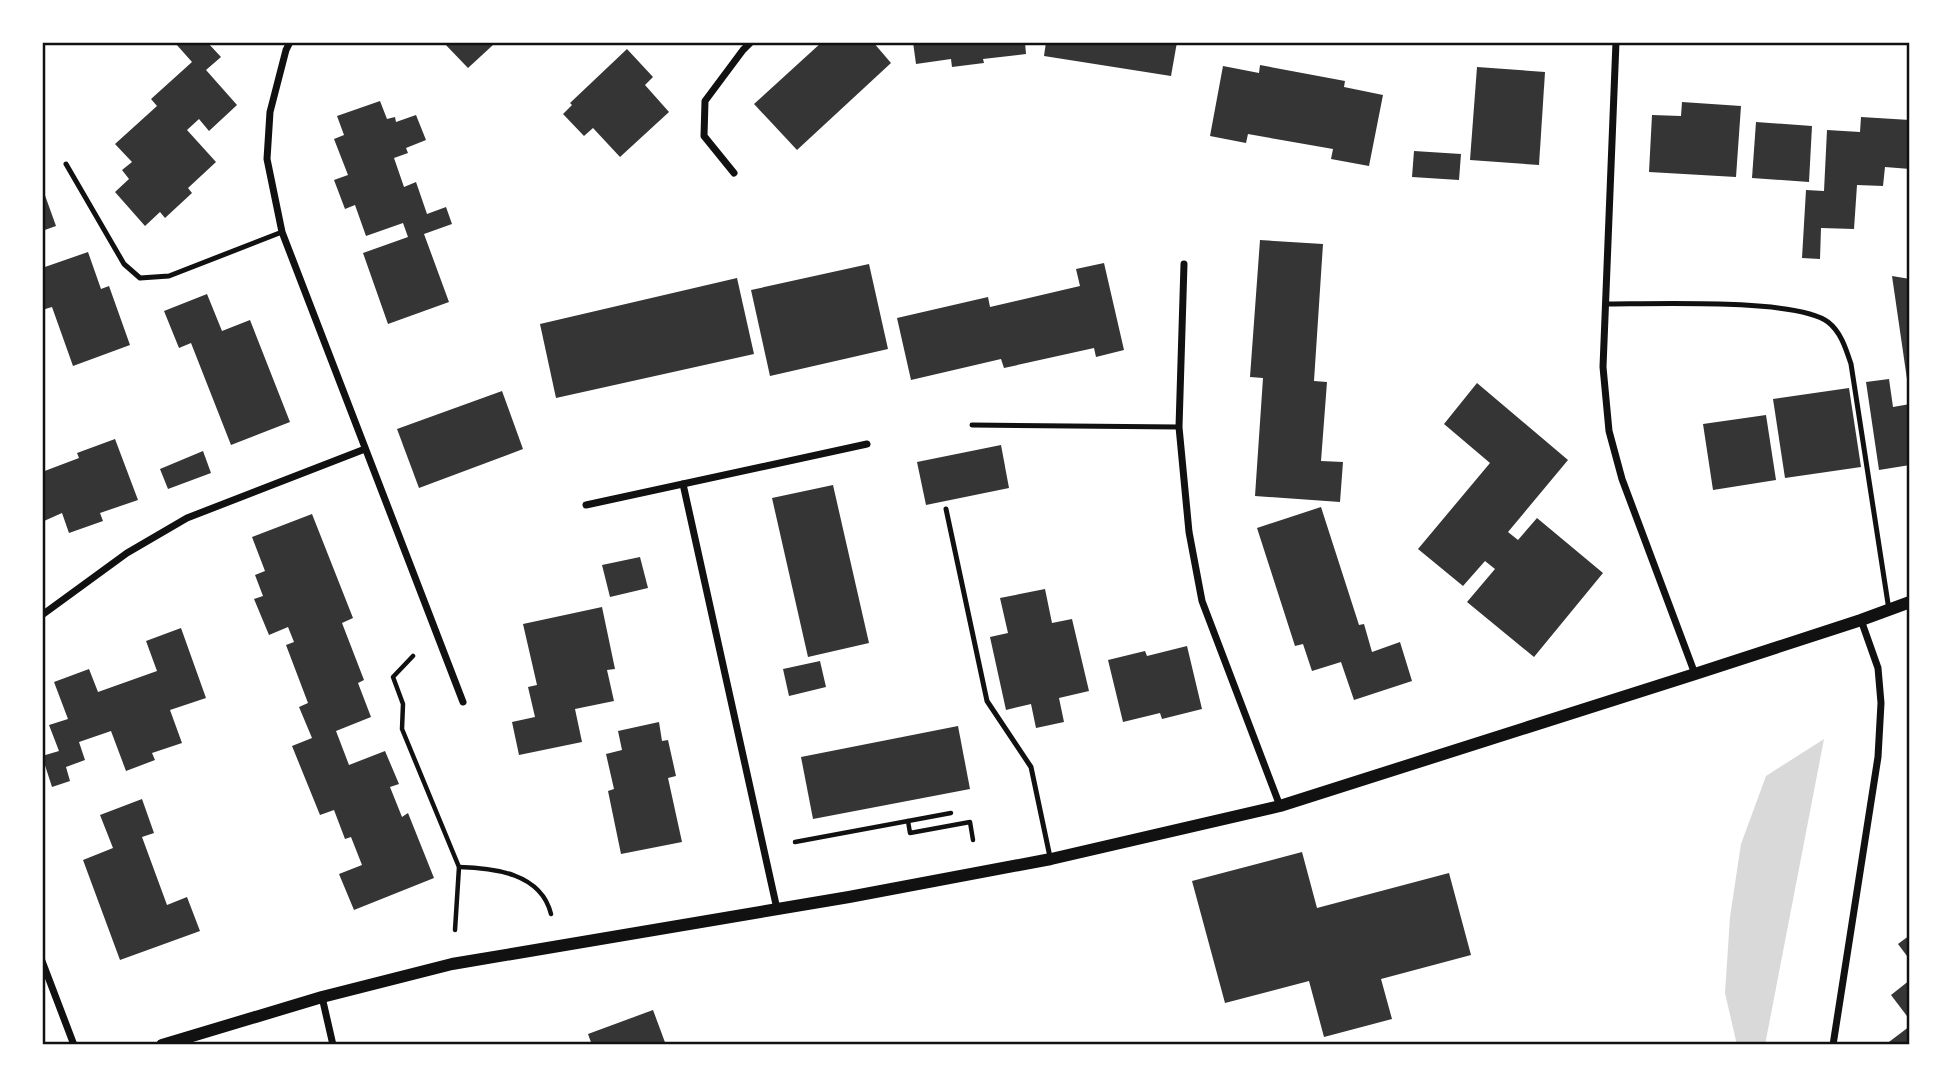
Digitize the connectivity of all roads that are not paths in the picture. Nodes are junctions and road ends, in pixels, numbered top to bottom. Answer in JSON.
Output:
{"nodes":[{"id":1,"x":290,"y":42,"type":"edge"},
{"id":2,"x":751,"y":42,"type":"edge"},
{"id":3,"x":1616,"y":42,"type":"edge"},
{"id":4,"x":66,"y":164,"type":"dead end"},
{"id":5,"x":734,"y":173,"type":"dead end"},
{"id":6,"x":282,"y":232,"type":"junction"},
{"id":7,"x":1184,"y":264,"type":"dead end"},
{"id":8,"x":1605,"y":304,"type":"junction"},
{"id":9,"x":972,"y":425,"type":"dead end"},
{"id":10,"x":1179,"y":427,"type":"junction"},
{"id":11,"x":867,"y":444,"type":"dead end"},
{"id":12,"x":365,"y":449,"type":"junction"},
{"id":13,"x":683,"y":484,"type":"junction"},
{"id":14,"x":586,"y":505,"type":"dead end"},
{"id":15,"x":946,"y":509,"type":"dead end"},
{"id":16,"x":1910,"y":602,"type":"edge"},
{"id":17,"x":1889,"y":610,"type":"junction"},
{"id":18,"x":42,"y":615,"type":"edge"},
{"id":19,"x":1861,"y":620,"type":"junction"},
{"id":20,"x":1695,"y":674,"type":"junction"},
{"id":21,"x":463,"y":702,"type":"dead end"},
{"id":22,"x":1280,"y":806,"type":"junction"},
{"id":23,"x":1051,"y":859,"type":"junction"},
{"id":24,"x":777,"y":909,"type":"junction"},
{"id":25,"x":42,"y":961,"type":"edge"},
{"id":26,"x":322,"y":997,"type":"junction"},
{"id":27,"x":74,"y":1045,"type":"edge"},
{"id":28,"x":162,"y":1045,"type":"edge"},
{"id":29,"x":333,"y":1045,"type":"edge"},
{"id":30,"x":1833,"y":1045,"type":"edge"}],
"edges":[{"from":1,"to":6,"type":"street"},
{"from":2,"to":5,"type":"street"},
{"from":3,"to":8,"type":"street"},
{"from":4,"to":6,"type":"lane"},
{"from":6,"to":12,"type":"street"},
{"from":7,"to":10,"type":"street"},
{"from":8,"to":17,"type":"lane"},
{"from":8,"to":20,"type":"street"},
{"from":9,"to":10,"type":"lane"},
{"from":10,"to":22,"type":"street"},
{"from":11,"to":13,"type":"street"},
{"from":12,"to":18,"type":"street"},
{"from":12,"to":21,"type":"street"},
{"from":13,"to":14,"type":"street"},
{"from":13,"to":24,"type":"street"},
{"from":15,"to":23,"type":"lane"},
{"from":16,"to":17,"type":"street"},
{"from":17,"to":19,"type":"street"},
{"from":19,"to":20,"type":"street"},
{"from":19,"to":30,"type":"street"},
{"from":20,"to":22,"type":"street"},
{"from":22,"to":23,"type":"street"},
{"from":23,"to":24,"type":"street"},
{"from":24,"to":26,"type":"street"},
{"from":25,"to":27,"type":"street"},
{"from":26,"to":28,"type":"street"},
{"from":26,"to":29,"type":"street"}]}
